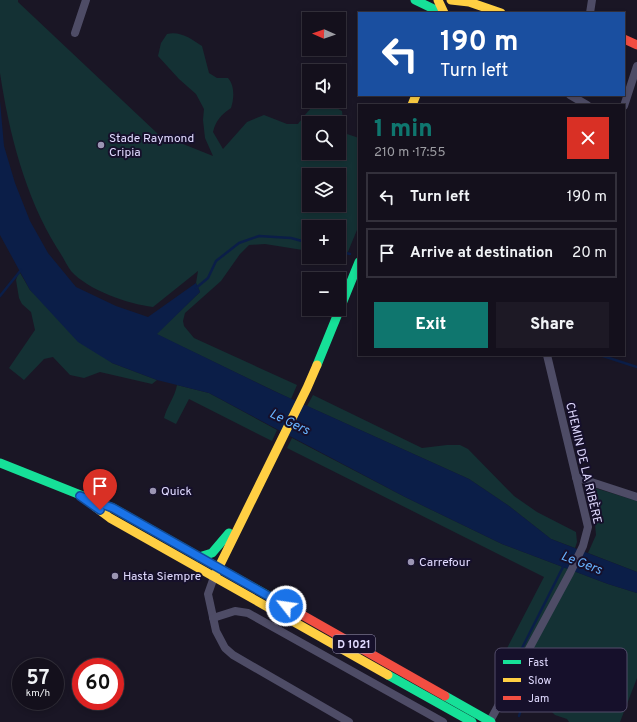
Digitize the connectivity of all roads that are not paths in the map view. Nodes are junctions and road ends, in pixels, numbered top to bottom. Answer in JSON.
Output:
{"nodes":[{"id":1,"x":86,"y":0,"type":"edge"},
{"id":2,"x":415,"y":0,"type":"edge"},
{"id":3,"x":438,"y":0,"type":"edge"},
{"id":4,"x":451,"y":0,"type":"edge"},
{"id":5,"x":592,"y":0,"type":"edge"},
{"id":6,"x":423,"y":12,"type":"edge"},
{"id":7,"x":440,"y":12,"type":"edge"},
{"id":8,"x":498,"y":12,"type":"edge"},
{"id":9,"x":590,"y":12,"type":"edge"},
{"id":10,"x":75,"y":33,"type":"dead end"},
{"id":11,"x":637,"y":66,"type":"edge"},
{"id":12,"x":572,"y":96,"type":"edge"},
{"id":13,"x":585,"y":104,"type":"edge"},
{"id":14,"x":625,"y":104,"type":"edge"},
{"id":15,"x":358,"y":264,"type":"edge"},
{"id":16,"x":547,"y":356,"type":"edge"},
{"id":17,"x":0,"y":463,"type":"edge"},
{"id":18,"x":576,"y":477,"type":"junction"},
{"id":19,"x":80,"y":496,"type":"junction"},
{"id":20,"x":637,"y":497,"type":"edge"},
{"id":21,"x":248,"y":507,"type":"junction"},
{"id":22,"x":199,"y":557,"type":"junction"},
{"id":23,"x":218,"y":568,"type":"junction"},
{"id":24,"x":214,"y":577,"type":"junction"},
{"id":25,"x":213,"y":618,"type":"junction"},
{"id":26,"x":530,"y":648,"type":"edge"},
{"id":27,"x":495,"y":712,"type":"edge"},
{"id":28,"x":350,"y":722,"type":"edge"},
{"id":29,"x":443,"y":722,"type":"edge"},
{"id":30,"x":472,"y":722,"type":"edge"},
{"id":31,"x":490,"y":722,"type":"edge"}],
"edges":[{"from":1,"to":10,"type":"street"},
{"from":2,"to":6,"type":"main road"},
{"from":2,"to":7,"type":"main road"},
{"from":3,"to":7,"type":"main road"},
{"from":4,"to":8,"type":"main road"},
{"from":5,"to":9,"type":"street"},
{"from":11,"to":14,"type":"street"},
{"from":12,"to":13,"type":"street"},
{"from":15,"to":21,"type":"main road"},
{"from":16,"to":18,"type":"street","name":"CHEMIN DE LA RIBÈRE"},
{"from":17,"to":19,"type":"main road","number":"D 1021"},
{"from":18,"to":20,"type":"street"},
{"from":18,"to":26,"type":"street","name":"CHEMIN DE LA RIBÈRE"},
{"from":19,"to":22,"type":"main road","number":"D 1021"},
{"from":19,"to":24,"type":"main road","number":"D 1021"},
{"from":21,"to":22,"type":"main road"},
{"from":21,"to":23,"type":"main road"},
{"from":22,"to":23,"type":"main road","number":"D 1021"},
{"from":23,"to":24,"type":"main road"},
{"from":23,"to":31,"type":"main road","number":"D 1021"},
{"from":24,"to":25,"type":"street"},
{"from":24,"to":30,"type":"main road","number":"D 1021"},
{"from":25,"to":28,"type":"street"},
{"from":25,"to":29,"type":"street"},
{"from":27,"to":31,"type":"street","name":"CHEMIN DE LA RIBÈRE"}]}
